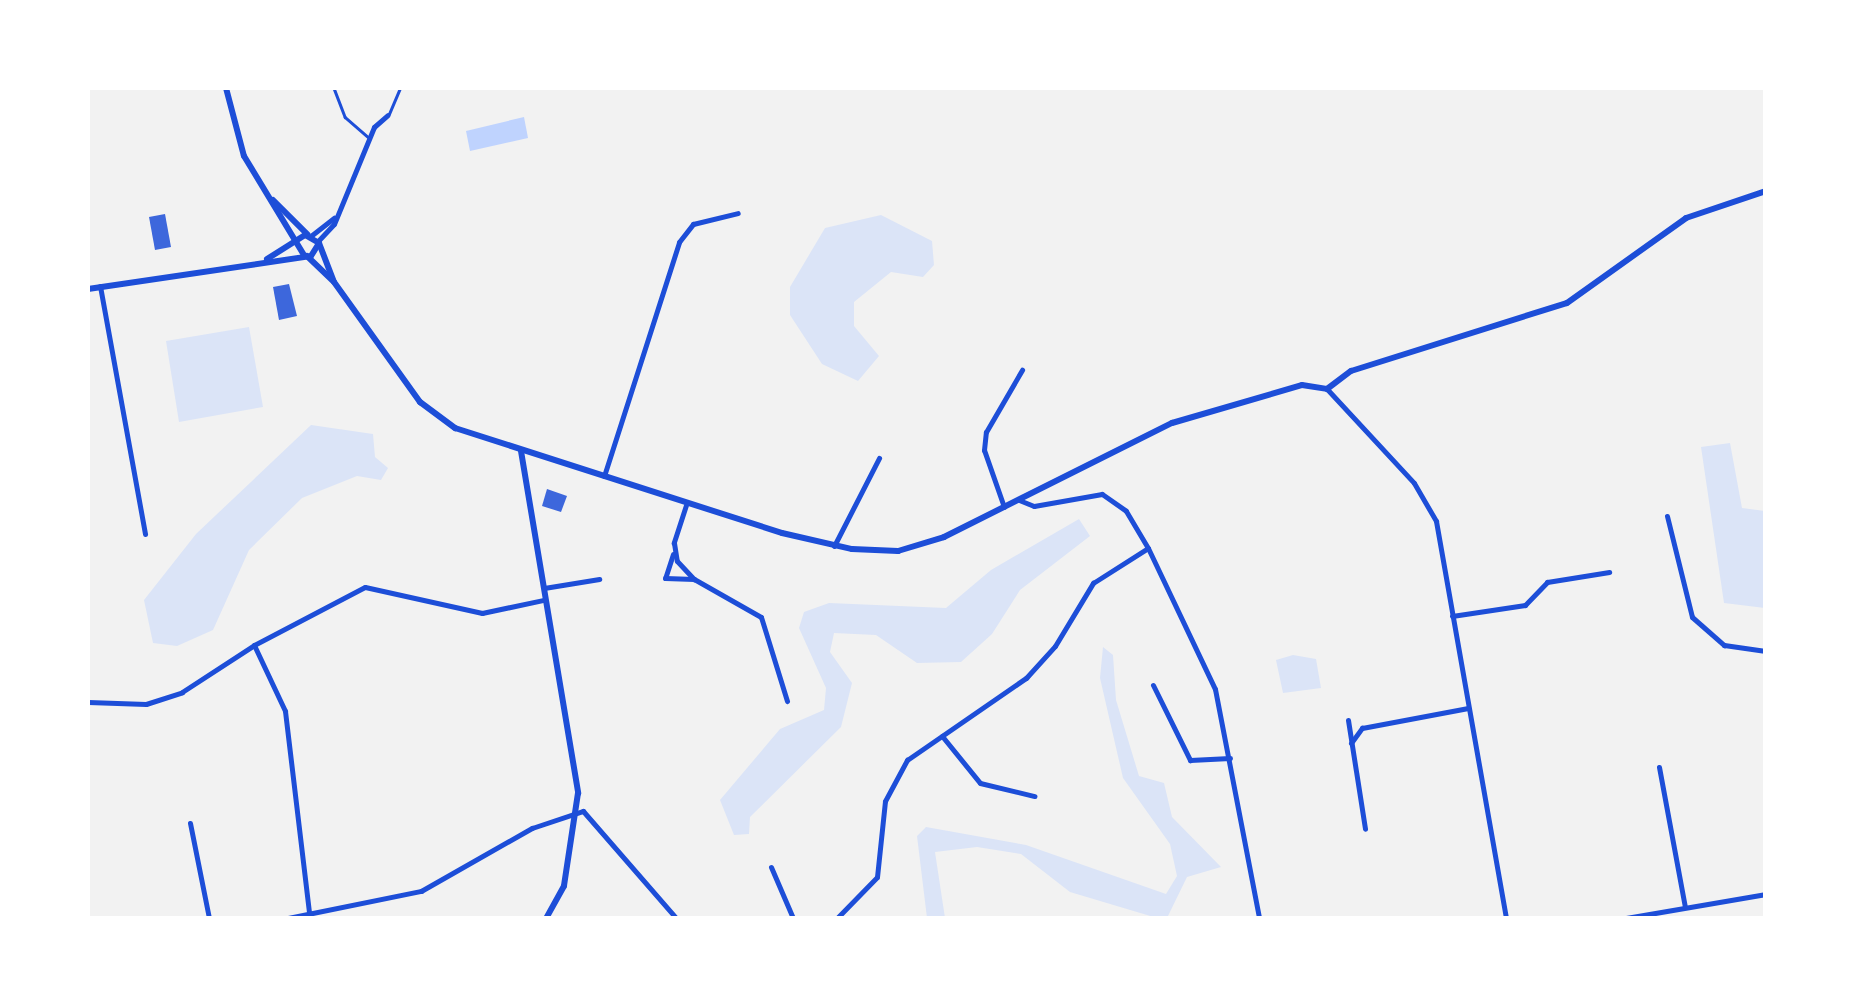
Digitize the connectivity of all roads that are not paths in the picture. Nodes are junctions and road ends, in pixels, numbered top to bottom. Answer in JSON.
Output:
{"nodes":[{"id":1,"x":226,"y":88,"type":"edge"},
{"id":2,"x":334,"y":88,"type":"edge"},
{"id":3,"x":400,"y":88,"type":"edge"},
{"id":4,"x":388,"y":115,"type":"joint"},
{"id":5,"x":369,"y":138,"type":"junction"},
{"id":6,"x":1766,"y":191,"type":"edge"},
{"id":7,"x":272,"y":199,"type":"junction"},
{"id":8,"x":738,"y":214,"type":"dead end"},
{"id":9,"x":314,"y":239,"type":"junction"},
{"id":10,"x":298,"y":242,"type":"junction"},
{"id":11,"x":306,"y":256,"type":"junction"},
{"id":12,"x":267,"y":259,"type":"junction"},
{"id":13,"x":334,"y":282,"type":"junction"},
{"id":14,"x":100,"y":286,"type":"junction"},
{"id":15,"x":88,"y":289,"type":"edge"},
{"id":16,"x":1022,"y":370,"type":"dead end"},
{"id":17,"x":1327,"y":389,"type":"junction"},
{"id":18,"x":522,"y":451,"type":"junction"},
{"id":19,"x":880,"y":458,"type":"dead end"},
{"id":20,"x":603,"y":478,"type":"junction"},
{"id":21,"x":1019,"y":500,"type":"junction"},
{"id":22,"x":686,"y":506,"type":"junction"},
{"id":23,"x":1004,"y":507,"type":"junction"},
{"id":24,"x":1668,"y":516,"type":"dead end"},
{"id":25,"x":144,"y":534,"type":"dead end"},
{"id":26,"x":834,"y":546,"type":"junction"},
{"id":27,"x":1148,"y":548,"type":"junction"},
{"id":28,"x":674,"y":553,"type":"junction"},
{"id":29,"x":1610,"y":572,"type":"dead end"},
{"id":30,"x":599,"y":579,"type":"dead end"},
{"id":31,"x":694,"y":579,"type":"junction"},
{"id":32,"x":541,"y":588,"type":"junction"},
{"id":33,"x":543,"y":600,"type":"junction"},
{"id":34,"x":1452,"y":616,"type":"junction"},
{"id":35,"x":254,"y":645,"type":"junction"},
{"id":36,"x":1766,"y":651,"type":"edge"},
{"id":37,"x":1152,"y":686,"type":"dead end"},
{"id":38,"x":787,"y":701,"type":"dead end"},
{"id":39,"x":88,"y":702,"type":"edge"},
{"id":40,"x":1469,"y":708,"type":"junction"},
{"id":41,"x":1348,"y":720,"type":"dead end"},
{"id":42,"x":942,"y":736,"type":"junction"},
{"id":43,"x":1351,"y":743,"type":"junction"},
{"id":44,"x":1230,"y":758,"type":"junction"},
{"id":45,"x":1659,"y":767,"type":"dead end"},
{"id":46,"x":1034,"y":796,"type":"dead end"},
{"id":47,"x":575,"y":814,"type":"junction"},
{"id":48,"x":190,"y":823,"type":"dead end"},
{"id":49,"x":1365,"y":830,"type":"dead end"},
{"id":50,"x":771,"y":867,"type":"dead end"},
{"id":51,"x":1766,"y":894,"type":"edge"},
{"id":52,"x":1684,"y":908,"type":"junction"},
{"id":53,"x":309,"y":914,"type":"junction"},
{"id":54,"x":210,"y":918,"type":"edge"},
{"id":55,"x":288,"y":918,"type":"edge"},
{"id":56,"x":546,"y":918,"type":"edge"},
{"id":57,"x":676,"y":918,"type":"edge"},
{"id":58,"x":794,"y":918,"type":"edge"},
{"id":59,"x":838,"y":918,"type":"edge"},
{"id":60,"x":1259,"y":918,"type":"edge"},
{"id":61,"x":1506,"y":918,"type":"edge"},
{"id":62,"x":1626,"y":918,"type":"edge"}],
"edges":[{"from":1,"to":7,"type":"street"},
{"from":2,"to":5,"type":"lane"},
{"from":3,"to":4,"type":"lane"},
{"from":4,"to":5,"type":"street"},
{"from":5,"to":9,"type":"street"},
{"from":6,"to":17,"type":"street"},
{"from":7,"to":9,"type":"street"},
{"from":7,"to":10,"type":"street"},
{"from":8,"to":20,"type":"street"},
{"from":9,"to":10,"type":"street"},
{"from":9,"to":11,"type":"street"},
{"from":9,"to":13,"type":"street"},
{"from":10,"to":11,"type":"street"},
{"from":10,"to":12,"type":"street"},
{"from":11,"to":12,"type":"street"},
{"from":11,"to":13,"type":"street"},
{"from":12,"to":14,"type":"street"},
{"from":13,"to":18,"type":"street"},
{"from":14,"to":15,"type":"street"},
{"from":14,"to":25,"type":"street"},
{"from":16,"to":23,"type":"street"},
{"from":17,"to":21,"type":"street"},
{"from":17,"to":34,"type":"street"},
{"from":18,"to":20,"type":"street"},
{"from":18,"to":32,"type":"street"},
{"from":19,"to":26,"type":"street"},
{"from":20,"to":22,"type":"street"},
{"from":21,"to":23,"type":"street"},
{"from":21,"to":27,"type":"street"},
{"from":22,"to":26,"type":"street"},
{"from":22,"to":28,"type":"street"},
{"from":23,"to":26,"type":"street"},
{"from":24,"to":36,"type":"street"},
{"from":27,"to":42,"type":"street"},
{"from":27,"to":44,"type":"street"},
{"from":28,"to":31,"type":"street"},
{"from":28,"to":31,"type":"street"},
{"from":29,"to":34,"type":"street"},
{"from":30,"to":32,"type":"street"},
{"from":31,"to":38,"type":"street"},
{"from":32,"to":33,"type":"street"},
{"from":33,"to":35,"type":"street"},
{"from":33,"to":47,"type":"street"},
{"from":34,"to":40,"type":"street"},
{"from":35,"to":39,"type":"street"},
{"from":35,"to":53,"type":"street"},
{"from":37,"to":44,"type":"street"},
{"from":40,"to":43,"type":"street"},
{"from":40,"to":61,"type":"street"},
{"from":41,"to":43,"type":"street"},
{"from":42,"to":46,"type":"street"},
{"from":42,"to":59,"type":"street"},
{"from":43,"to":49,"type":"street"},
{"from":44,"to":60,"type":"street"},
{"from":45,"to":52,"type":"street"},
{"from":47,"to":53,"type":"street"},
{"from":47,"to":56,"type":"street"},
{"from":47,"to":57,"type":"street"},
{"from":48,"to":54,"type":"street"},
{"from":50,"to":58,"type":"street"},
{"from":51,"to":52,"type":"street"},
{"from":52,"to":62,"type":"street"},
{"from":53,"to":55,"type":"street"}]}
